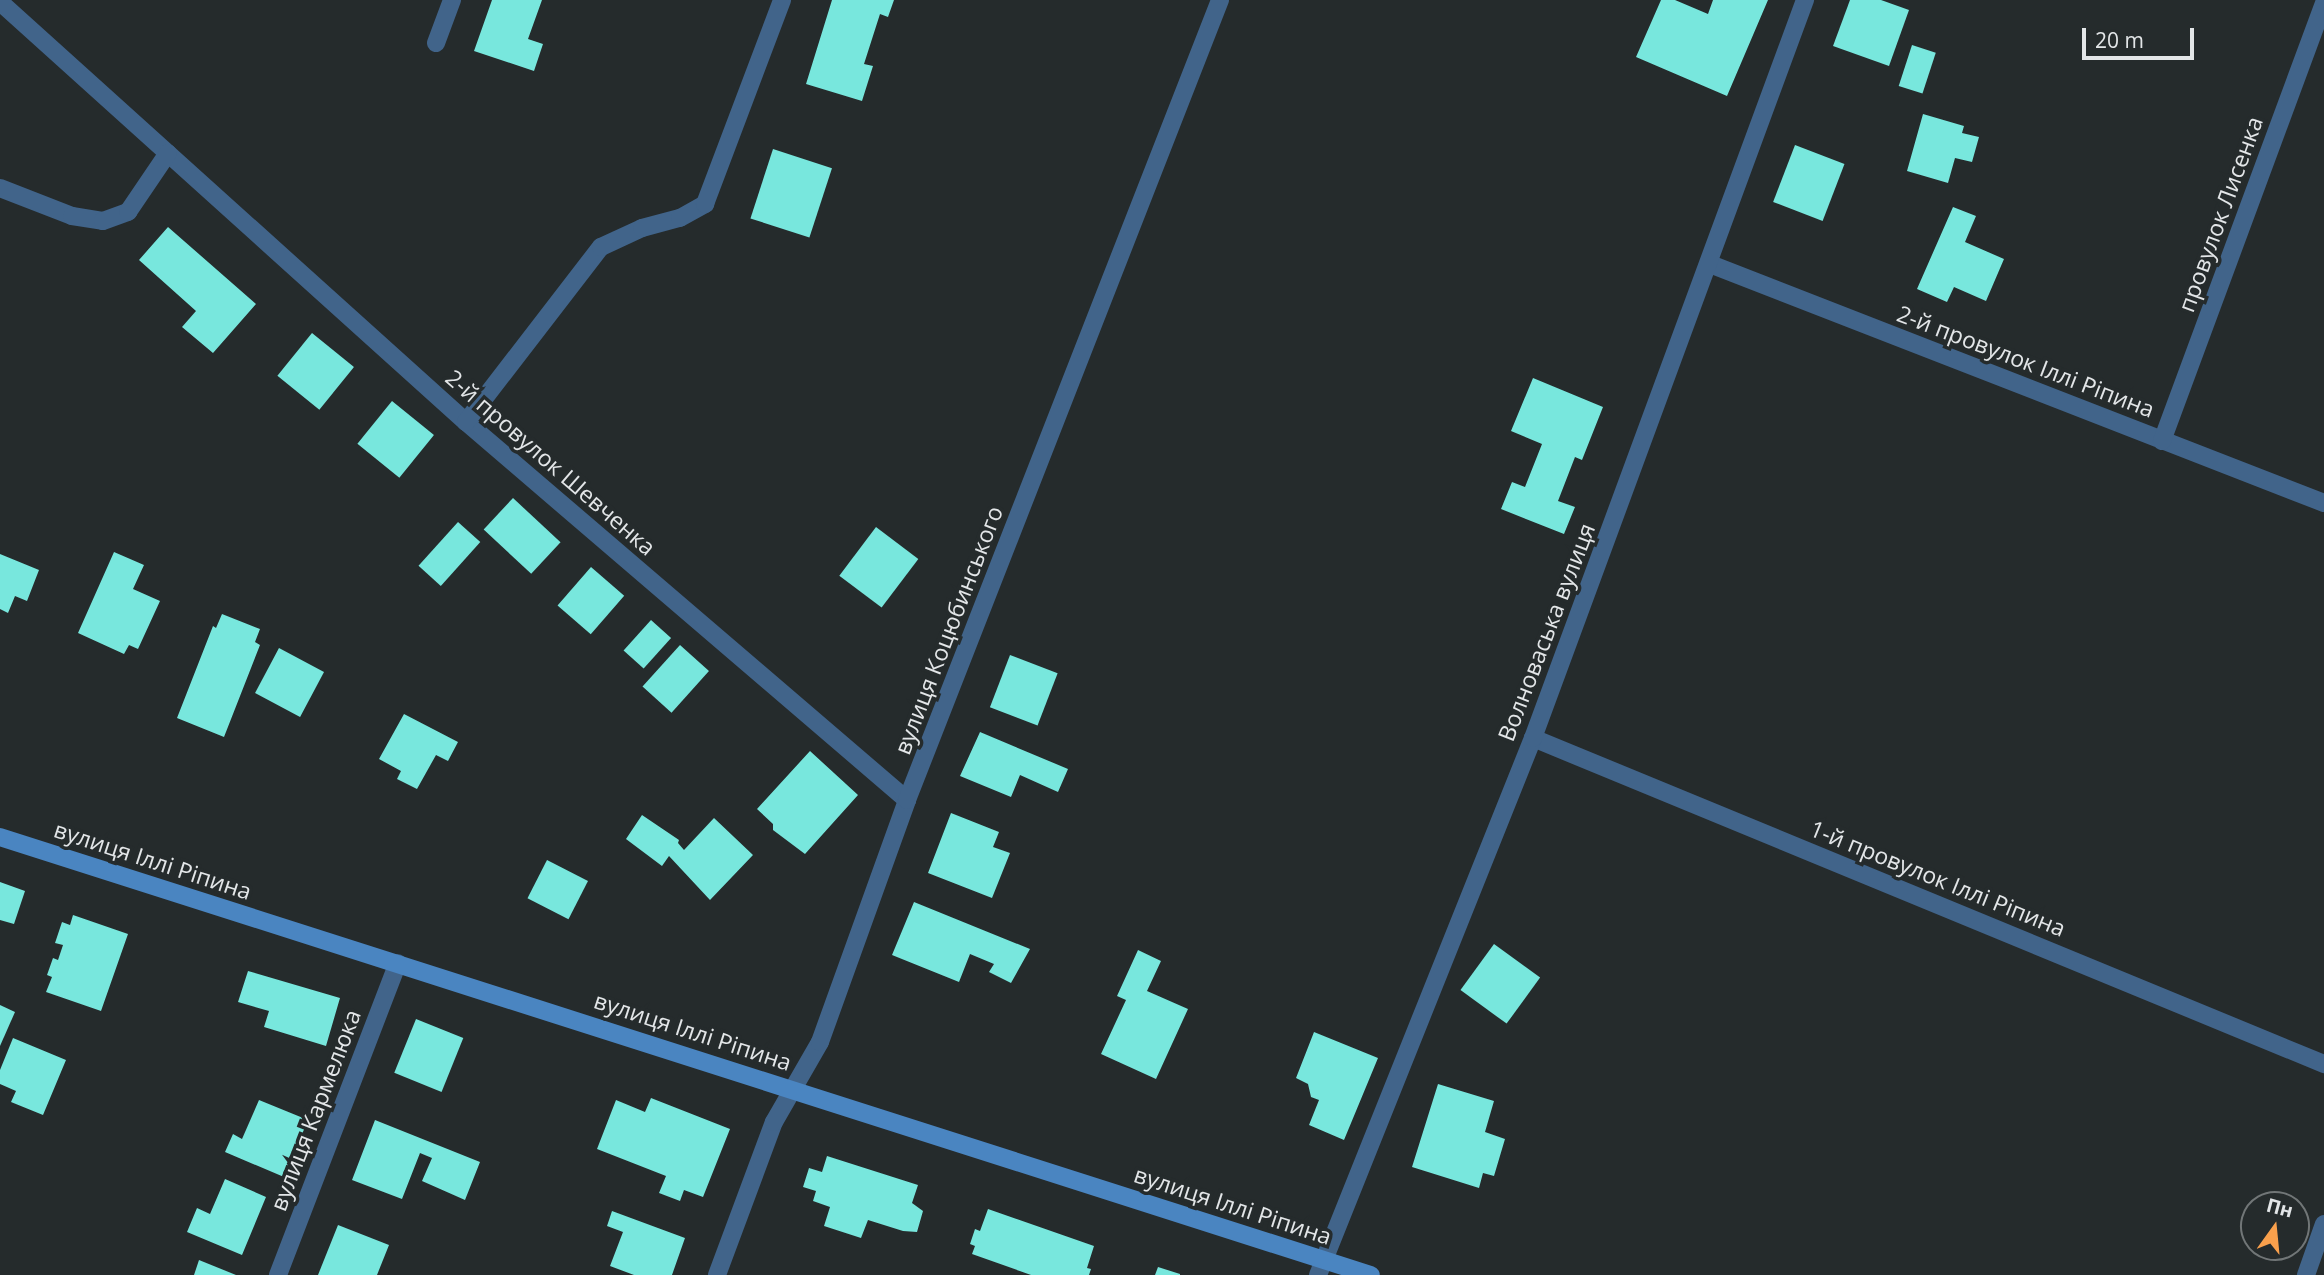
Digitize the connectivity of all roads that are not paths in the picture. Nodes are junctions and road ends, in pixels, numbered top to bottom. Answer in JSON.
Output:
{"nodes":[{"id":1,"x":452,"y":0,"type":"edge"},
{"id":2,"x":782,"y":0,"type":"edge"},
{"id":3,"x":1220,"y":0,"type":"edge"},
{"id":4,"x":1805,"y":0,"type":"edge"},
{"id":5,"x":0,"y":2,"type":"edge"},
{"id":6,"x":2324,"y":3,"type":"edge"},
{"id":7,"x":436,"y":43,"type":"dead end"},
{"id":8,"x":168,"y":153,"type":"junction"},
{"id":9,"x":0,"y":188,"type":"edge"},
{"id":10,"x":1710,"y":264,"type":"junction"},
{"id":11,"x":466,"y":422,"type":"junction"},
{"id":12,"x":2162,"y":441,"type":"junction"},
{"id":13,"x":2324,"y":503,"type":"edge"},
{"id":14,"x":1533,"y":738,"type":"junction"},
{"id":15,"x":907,"y":800,"type":"junction"},
{"id":16,"x":0,"y":837,"type":"edge"},
{"id":17,"x":398,"y":963,"type":"junction"},
{"id":18,"x":2324,"y":1064,"type":"edge"},
{"id":19,"x":794,"y":1089,"type":"junction"},
{"id":20,"x":2324,"y":1224,"type":"edge"},
{"id":21,"x":1321,"y":1267,"type":"edge"},
{"id":22,"x":278,"y":1275,"type":"edge"},
{"id":23,"x":717,"y":1275,"type":"edge"},
{"id":24,"x":1371,"y":1275,"type":"edge"},
{"id":25,"x":2306,"y":1275,"type":"edge"}],
"edges":[{"from":1,"to":7,"type":"street"},
{"from":2,"to":11,"type":"street"},
{"from":3,"to":15,"type":"street","name":"вулиця Коцюбинського"},
{"from":4,"to":10,"type":"street","name":"Волноваська вулиця"},
{"from":5,"to":8,"type":"street","name":"2-й провулок Шевченка"},
{"from":6,"to":12,"type":"street","name":"провулок Лисенка"},
{"from":8,"to":9,"type":"street"},
{"from":8,"to":11,"type":"street","name":"2-й провулок Шевченка"},
{"from":10,"to":12,"type":"street","name":"2-й провулок Іллі Ріпина"},
{"from":10,"to":14,"type":"street","name":"Волноваська вулиця"},
{"from":11,"to":15,"type":"street","name":"2-й провулок Шевченка"},
{"from":12,"to":13,"type":"street","name":"2-й провулок Іллі Ріпина"},
{"from":14,"to":18,"type":"street","name":"1-й провулок Іллі Ріпина"},
{"from":14,"to":21,"type":"street","name":"Волноваська вулиця"},
{"from":15,"to":19,"type":"street","name":"вулиця Коцюбинського"},
{"from":16,"to":17,"type":"street","name":"вулиця Іллі Ріпина"},
{"from":17,"to":19,"type":"street","name":"вулиця Іллі Ріпина"},
{"from":17,"to":22,"type":"street","name":"вулиця Кармелюка"},
{"from":19,"to":21,"type":"street","name":"вулиця Іллі Ріпина"},
{"from":19,"to":23,"type":"street","name":"вулиця Коцюбинського"},
{"from":20,"to":25,"type":"street"},
{"from":21,"to":24,"type":"street","name":"вулиця Іллі Ріпина"}]}
